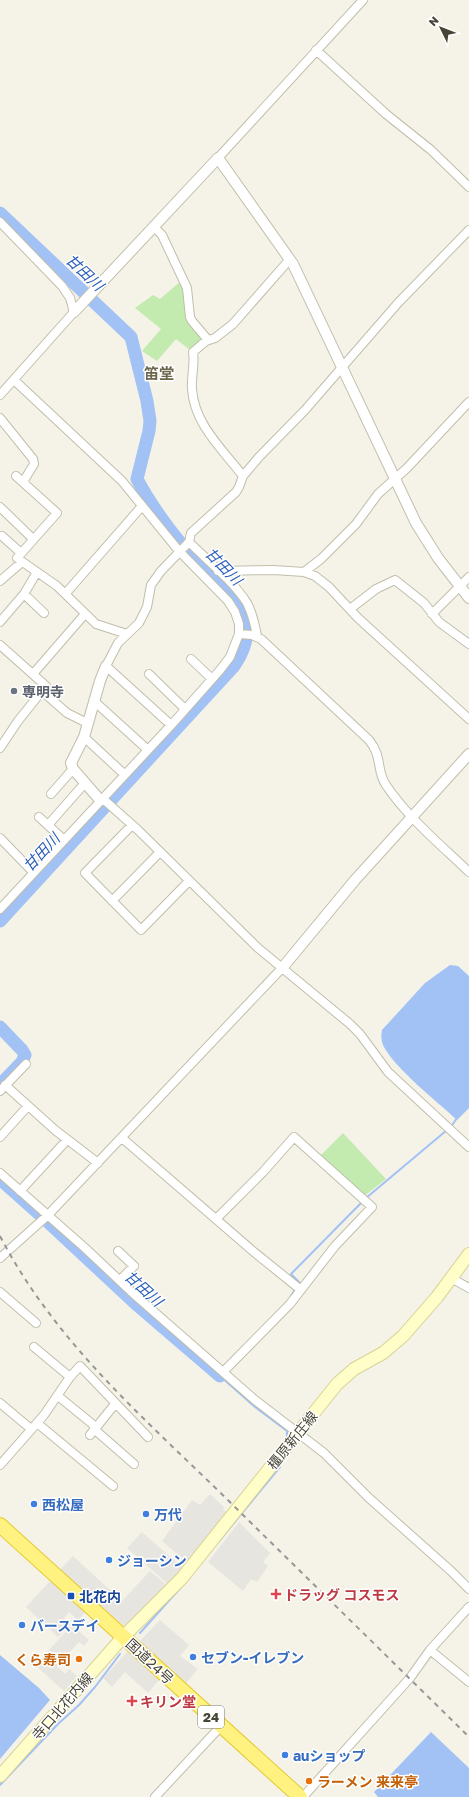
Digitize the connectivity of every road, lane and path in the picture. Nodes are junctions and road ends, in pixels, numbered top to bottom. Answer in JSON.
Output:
{"nodes":[{"id":1,"x":363,"y":0,"type":"edge"},
{"id":2,"x":316,"y":50,"type":"junction"},
{"id":3,"x":218,"y":158,"type":"junction"},
{"id":4,"x":469,"y":187,"type":"edge"},
{"id":5,"x":0,"y":222,"type":"edge"},
{"id":6,"x":153,"y":226,"type":"junction"},
{"id":7,"x":469,"y":230,"type":"edge"},
{"id":8,"x":290,"y":259,"type":"junction"},
{"id":9,"x":74,"y":312,"type":"junction"},
{"id":10,"x":208,"y":340,"type":"junction"},
{"id":11,"x":342,"y":367,"type":"junction"},
{"id":12,"x":14,"y":380,"type":"junction"},
{"id":13,"x":0,"y":395,"type":"edge"},
{"id":14,"x":469,"y":402,"type":"edge"},
{"id":15,"x":0,"y":418,"type":"edge"},
{"id":16,"x":243,"y":476,"type":"junction"},
{"id":17,"x":395,"y":480,"type":"junction"},
{"id":18,"x":142,"y":506,"type":"junction"},
{"id":19,"x":0,"y":507,"type":"edge"},
{"id":20,"x":2,"y":536,"type":"dead end"},
{"id":21,"x":33,"y":539,"type":"junction"},
{"id":22,"x":184,"y":547,"type":"junction"},
{"id":23,"x":21,"y":553,"type":"junction"},
{"id":24,"x":22,"y":562,"type":"junction"},
{"id":25,"x":218,"y":571,"type":"junction"},
{"id":26,"x":37,"y":572,"type":"junction"},
{"id":27,"x":304,"y":572,"type":"junction"},
{"id":28,"x":469,"y":577,"type":"edge"},
{"id":29,"x":0,"y":581,"type":"edge"},
{"id":30,"x":460,"y":586,"type":"junction"},
{"id":31,"x":66,"y":593,"type":"junction"},
{"id":32,"x":24,"y":594,"type":"junction"},
{"id":33,"x":469,"y":598,"type":"edge"},
{"id":34,"x":350,"y":609,"type":"junction"},
{"id":35,"x":44,"y":613,"type":"dead end"},
{"id":36,"x":85,"y":614,"type":"junction"},
{"id":37,"x":432,"y":614,"type":"junction"},
{"id":38,"x":0,"y":622,"type":"edge"},
{"id":39,"x":127,"y":634,"type":"junction"},
{"id":40,"x":241,"y":634,"type":"junction"},
{"id":41,"x":254,"y":636,"type":"junction"},
{"id":42,"x":469,"y":644,"type":"edge"},
{"id":43,"x":0,"y":645,"type":"edge"},
{"id":44,"x":191,"y":659,"type":"dead end"},
{"id":45,"x":106,"y":666,"type":"junction"},
{"id":46,"x":33,"y":674,"type":"junction"},
{"id":47,"x":149,"y":674,"type":"dead end"},
{"id":48,"x":212,"y":679,"type":"junction"},
{"id":49,"x":42,"y":691,"type":"junction"},
{"id":50,"x":94,"y":701,"type":"junction"},
{"id":51,"x":185,"y":709,"type":"junction"},
{"id":52,"x":469,"y":719,"type":"edge"},
{"id":53,"x":87,"y":723,"type":"junction"},
{"id":54,"x":171,"y":725,"type":"junction"},
{"id":55,"x":84,"y":737,"type":"junction"},
{"id":56,"x":0,"y":748,"type":"edge"},
{"id":57,"x":148,"y":750,"type":"junction"},
{"id":58,"x":469,"y":754,"type":"edge"},
{"id":59,"x":73,"y":769,"type":"junction"},
{"id":60,"x":124,"y":774,"type":"junction"},
{"id":61,"x":85,"y":783,"type":"junction"},
{"id":62,"x":51,"y":794,"type":"dead end"},
{"id":63,"x":102,"y":799,"type":"junction"},
{"id":64,"x":412,"y":816,"type":"junction"},
{"id":65,"x":39,"y":817,"type":"dead end"},
{"id":66,"x":48,"y":825,"type":"junction"},
{"id":67,"x":132,"y":825,"type":"junction"},
{"id":68,"x":0,"y":838,"type":"edge"},
{"id":69,"x":64,"y":839,"type":"junction"},
{"id":70,"x":160,"y":852,"type":"junction"},
{"id":71,"x":33,"y":872,"type":"junction"},
{"id":72,"x":469,"y":872,"type":"edge"},
{"id":73,"x":189,"y":881,"type":"junction"},
{"id":74,"x":112,"y":901,"type":"junction"},
{"id":75,"x":0,"y":909,"type":"edge"},
{"id":76,"x":283,"y":967,"type":"junction"},
{"id":77,"x":26,"y":1064,"type":"dead end"},
{"id":78,"x":3,"y":1088,"type":"edge"},
{"id":79,"x":28,"y":1106,"type":"junction"},
{"id":80,"x":0,"y":1137,"type":"edge"},
{"id":81,"x":122,"y":1138,"type":"junction"},
{"id":82,"x":67,"y":1140,"type":"junction"},
{"id":83,"x":469,"y":1147,"type":"edge"},
{"id":84,"x":98,"y":1163,"type":"junction"},
{"id":85,"x":0,"y":1173,"type":"edge"},
{"id":86,"x":20,"y":1191,"type":"junction"},
{"id":87,"x":48,"y":1215,"type":"junction"},
{"id":88,"x":216,"y":1219,"type":"junction"},
{"id":89,"x":118,"y":1251,"type":"dead end"},
{"id":90,"x":469,"y":1254,"type":"edge"},
{"id":91,"x":0,"y":1258,"type":"edge"},
{"id":92,"x":451,"y":1278,"type":"junction"},
{"id":93,"x":120,"y":1280,"type":"junction"},
{"id":94,"x":298,"y":1287,"type":"junction"},
{"id":95,"x":469,"y":1288,"type":"edge"},
{"id":96,"x":0,"y":1292,"type":"edge"},
{"id":97,"x":36,"y":1323,"type":"dead end"},
{"id":98,"x":34,"y":1347,"type":"dead end"},
{"id":99,"x":223,"y":1372,"type":"junction"},
{"id":100,"x":70,"y":1377,"type":"junction"},
{"id":101,"x":58,"y":1396,"type":"junction"},
{"id":102,"x":0,"y":1403,"type":"edge"},
{"id":103,"x":115,"y":1404,"type":"junction"},
{"id":104,"x":34,"y":1426,"type":"junction"},
{"id":105,"x":93,"y":1430,"type":"junction"},
{"id":106,"x":298,"y":1434,"type":"junction"},
{"id":107,"x":148,"y":1437,"type":"dead end"},
{"id":108,"x":134,"y":1464,"type":"dead end"},
{"id":109,"x":0,"y":1465,"type":"edge"},
{"id":110,"x":113,"y":1486,"type":"dead end"},
{"id":111,"x":0,"y":1525,"type":"edge"},
{"id":112,"x":469,"y":1589,"type":"edge"},
{"id":113,"x":469,"y":1607,"type":"edge"},
{"id":114,"x":124,"y":1636,"type":"junction"},
{"id":115,"x":430,"y":1650,"type":"junction"},
{"id":116,"x":469,"y":1682,"type":"edge"},
{"id":117,"x":221,"y":1726,"type":"junction"},
{"id":118,"x":0,"y":1776,"type":"edge"},
{"id":119,"x":155,"y":1797,"type":"edge"},
{"id":120,"x":301,"y":1797,"type":"edge"}],
"edges":[{"from":1,"to":2,"type":"street"},
{"from":2,"to":3,"type":"street"},
{"from":2,"to":4,"type":"street"},
{"from":3,"to":6,"type":"street"},
{"from":3,"to":8,"type":"street"},
{"from":5,"to":9,"type":"street"},
{"from":6,"to":9,"type":"street"},
{"from":6,"to":10,"type":"street"},
{"from":7,"to":11,"type":"street"},
{"from":8,"to":10,"type":"street"},
{"from":8,"to":11,"type":"street"},
{"from":9,"to":12,"type":"street"},
{"from":10,"to":16,"type":"street"},
{"from":11,"to":16,"type":"street"},
{"from":11,"to":17,"type":"street"},
{"from":12,"to":13,"type":"street"},
{"from":12,"to":18,"type":"street"},
{"from":14,"to":17,"type":"street"},
{"from":15,"to":21,"type":"street"},
{"from":16,"to":22,"type":"street"},
{"from":17,"to":27,"type":"street"},
{"from":17,"to":30,"type":"street"},
{"from":18,"to":22,"type":"street"},
{"from":18,"to":31,"type":"street"},
{"from":19,"to":21,"type":"street"},
{"from":20,"to":23,"type":"street"},
{"from":21,"to":23,"type":"street"},
{"from":22,"to":25,"type":"street"},
{"from":22,"to":39,"type":"street"},
{"from":22,"to":40,"type":"street"},
{"from":23,"to":24,"type":"street"},
{"from":24,"to":26,"type":"street"},
{"from":24,"to":29,"type":"street"},
{"from":25,"to":27,"type":"street"},
{"from":25,"to":41,"type":"street"},
{"from":26,"to":31,"type":"street"},
{"from":26,"to":32,"type":"street"},
{"from":27,"to":34,"type":"street"},
{"from":28,"to":30,"type":"street"},
{"from":30,"to":33,"type":"street"},
{"from":30,"to":37,"type":"street"},
{"from":31,"to":36,"type":"street"},
{"from":32,"to":35,"type":"street"},
{"from":32,"to":38,"type":"street"},
{"from":34,"to":37,"type":"street"},
{"from":34,"to":52,"type":"street"},
{"from":36,"to":39,"type":"street"},
{"from":36,"to":46,"type":"street"},
{"from":37,"to":42,"type":"street"},
{"from":39,"to":45,"type":"street"},
{"from":40,"to":41,"type":"street"},
{"from":40,"to":48,"type":"street"},
{"from":41,"to":64,"type":"street"},
{"from":43,"to":46,"type":"street"},
{"from":44,"to":48,"type":"street"},
{"from":45,"to":50,"type":"street"},
{"from":45,"to":54,"type":"street"},
{"from":46,"to":49,"type":"street"},
{"from":47,"to":51,"type":"street"},
{"from":48,"to":51,"type":"street"},
{"from":49,"to":53,"type":"street"},
{"from":49,"to":56,"type":"street"},
{"from":50,"to":53,"type":"street"},
{"from":50,"to":57,"type":"street"},
{"from":51,"to":54,"type":"street"},
{"from":53,"to":55,"type":"street"},
{"from":54,"to":57,"type":"street"},
{"from":55,"to":59,"type":"street"},
{"from":55,"to":60,"type":"street"},
{"from":57,"to":60,"type":"street"},
{"from":58,"to":64,"type":"street"},
{"from":59,"to":61,"type":"street"},
{"from":59,"to":62,"type":"street"},
{"from":60,"to":63,"type":"street"},
{"from":61,"to":63,"type":"street"},
{"from":61,"to":66,"type":"street"},
{"from":63,"to":67,"type":"street"},
{"from":63,"to":69,"type":"street"},
{"from":64,"to":72,"type":"street"},
{"from":64,"to":76,"type":"street"},
{"from":65,"to":66,"type":"street"},
{"from":66,"to":69,"type":"street"},
{"from":67,"to":70,"type":"street"},
{"from":67,"to":74,"type":"street"},
{"from":68,"to":71,"type":"street"},
{"from":69,"to":71,"type":"street"},
{"from":70,"to":73,"type":"street"},
{"from":70,"to":74,"type":"street"},
{"from":71,"to":75,"type":"street"},
{"from":73,"to":74,"type":"street"},
{"from":73,"to":76,"type":"street"},
{"from":76,"to":81,"type":"street"},
{"from":76,"to":83,"type":"street"},
{"from":77,"to":78,"type":"street"},
{"from":78,"to":79,"type":"street"},
{"from":79,"to":80,"type":"street"},
{"from":79,"to":82,"type":"street"},
{"from":81,"to":84,"type":"street"},
{"from":81,"to":88,"type":"street"},
{"from":82,"to":84,"type":"street"},
{"from":82,"to":86,"type":"street"},
{"from":84,"to":87,"type":"street"},
{"from":85,"to":86,"type":"street"},
{"from":86,"to":87,"type":"street"},
{"from":87,"to":91,"type":"street"},
{"from":87,"to":93,"type":"street"},
{"from":88,"to":94,"type":"street"},
{"from":88,"to":94,"type":"street"},
{"from":89,"to":93,"type":"street"},
{"from":90,"to":92,"type":"main road","name":"橿原新庄線"},
{"from":92,"to":95,"type":"street"},
{"from":92,"to":106,"type":"main road","name":"橿原新庄線"},
{"from":93,"to":99,"type":"street"},
{"from":94,"to":99,"type":"street"},
{"from":96,"to":97,"type":"street"},
{"from":98,"to":100,"type":"street"},
{"from":99,"to":106,"type":"street"},
{"from":100,"to":101,"type":"street"},
{"from":100,"to":103,"type":"street"},
{"from":101,"to":104,"type":"street"},
{"from":101,"to":105,"type":"street"},
{"from":102,"to":104,"type":"street"},
{"from":103,"to":105,"type":"street"},
{"from":103,"to":107,"type":"street"},
{"from":104,"to":109,"type":"street"},
{"from":104,"to":110,"type":"street"},
{"from":105,"to":108,"type":"street"},
{"from":106,"to":112,"type":"street"},
{"from":106,"to":114,"type":"main road","name":"橿原新庄線"},
{"from":111,"to":114,"type":"highway","name":"国道24号","number":"24"},
{"from":113,"to":115,"type":"street"},
{"from":114,"to":117,"type":"highway","name":"国道24号","number":"24"},
{"from":114,"to":118,"type":"main road","name":"寺口北花内線"},
{"from":115,"to":116,"type":"street"},
{"from":115,"to":120,"type":"street"},
{"from":117,"to":119,"type":"street"},
{"from":117,"to":120,"type":"highway","name":"国道24号","number":"24"}]}
